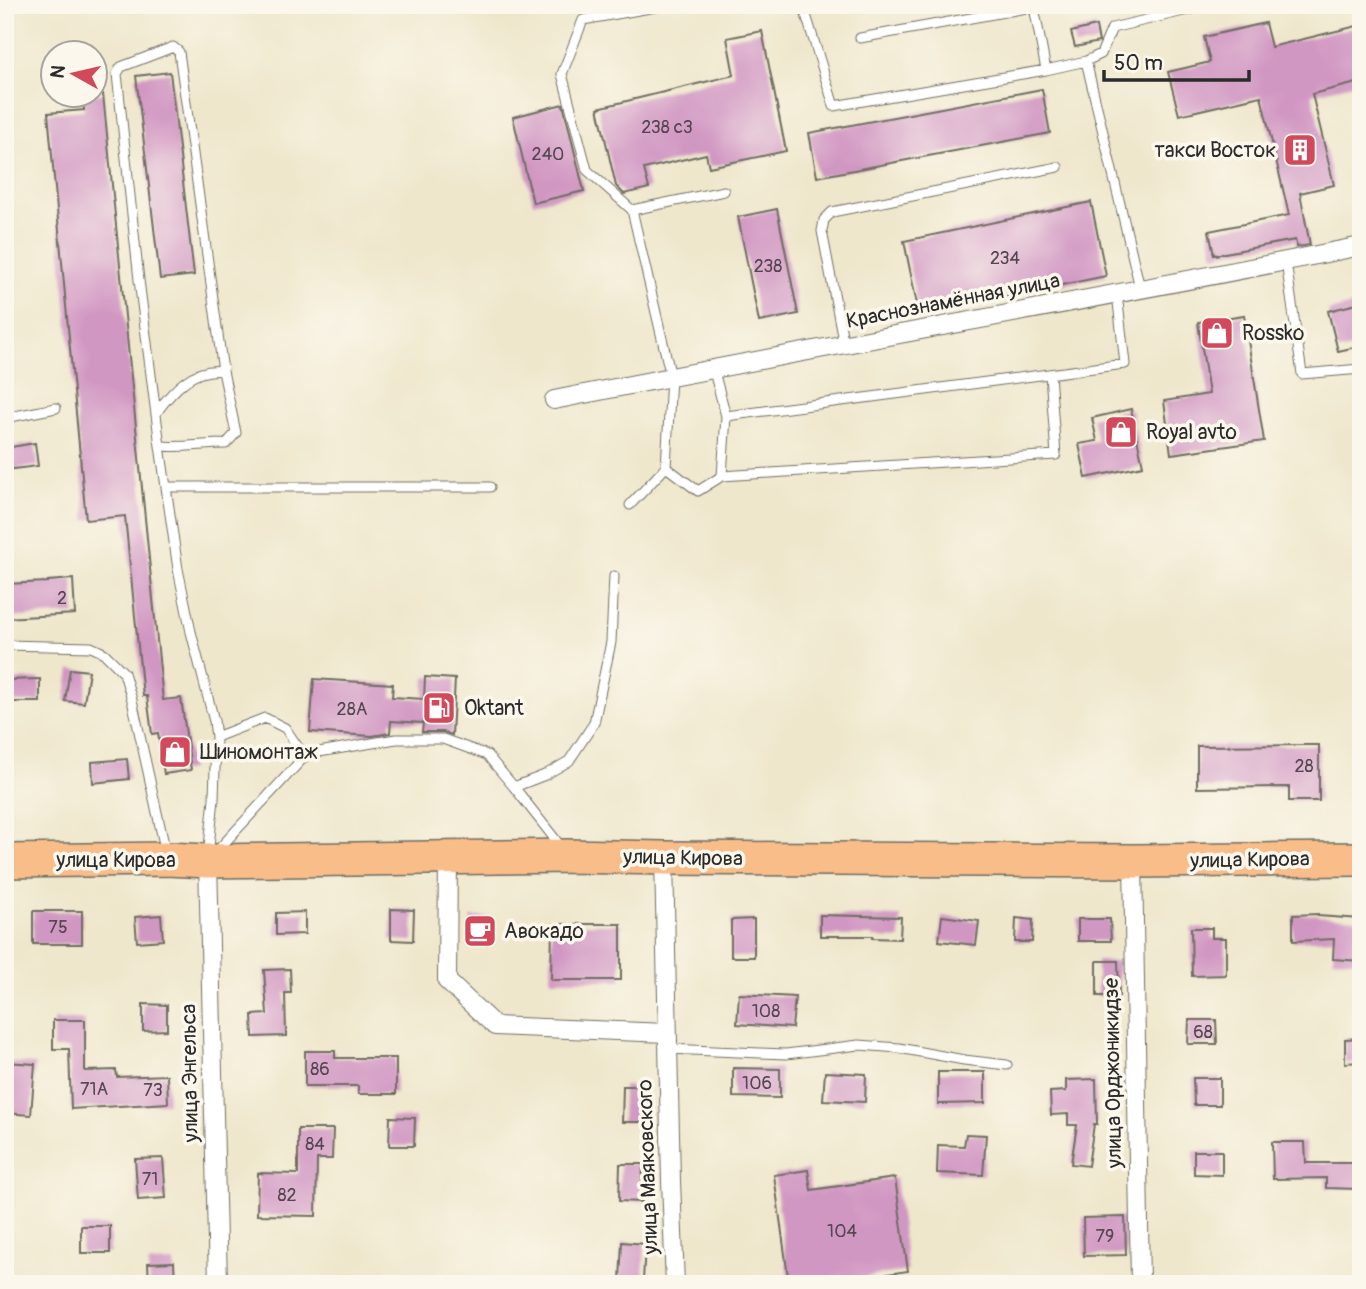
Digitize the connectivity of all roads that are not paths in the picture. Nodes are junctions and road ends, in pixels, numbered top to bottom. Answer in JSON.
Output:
{"nodes":[{"id":1,"x":803,"y":5,"type":"edge"},
{"id":2,"x":1209,"y":5,"type":"edge"},
{"id":3,"x":661,"y":6,"type":"edge"},
{"id":4,"x":1039,"y":6,"type":"edge"},
{"id":5,"x":860,"y":38,"type":"dead end"},
{"id":6,"x":1086,"y":61,"type":"junction"},
{"id":7,"x":1046,"y":70,"type":"junction"},
{"id":8,"x":1058,"y":167,"type":"dead end"},
{"id":9,"x":724,"y":191,"type":"dead end"},
{"id":10,"x":632,"y":210,"type":"junction"},
{"id":11,"x":1361,"y":246,"type":"edge"},
{"id":12,"x":1286,"y":261,"type":"junction"},
{"id":13,"x":1140,"y":288,"type":"junction"},
{"id":14,"x":1117,"y":293,"type":"junction"},
{"id":15,"x":844,"y":345,"type":"junction"},
{"id":16,"x":713,"y":368,"type":"junction"},
{"id":17,"x":1361,"y":369,"type":"edge"},
{"id":18,"x":223,"y":372,"type":"junction"},
{"id":19,"x":1050,"y":374,"type":"junction"},
{"id":20,"x":671,"y":377,"type":"junction"},
{"id":21,"x":554,"y":400,"type":"dead end"},
{"id":22,"x":56,"y":408,"type":"dead end"},
{"id":23,"x":156,"y":412,"type":"junction"},
{"id":24,"x":726,"y":416,"type":"junction"},
{"id":25,"x":5,"y":418,"type":"edge"},
{"id":26,"x":160,"y":446,"type":"junction"},
{"id":27,"x":666,"y":467,"type":"junction"},
{"id":28,"x":722,"y":476,"type":"junction"},
{"id":29,"x":166,"y":487,"type":"junction"},
{"id":30,"x":491,"y":487,"type":"dead end"},
{"id":31,"x":630,"y":505,"type":"dead end"},
{"id":32,"x":614,"y":576,"type":"dead end"},
{"id":33,"x":5,"y":645,"type":"edge"},
{"id":34,"x":216,"y":737,"type":"junction"},
{"id":35,"x":307,"y":754,"type":"junction"},
{"id":36,"x":514,"y":787,"type":"junction"},
{"id":37,"x":568,"y":856,"type":"junction"},
{"id":38,"x":448,"y":858,"type":"junction"},
{"id":39,"x":664,"y":858,"type":"junction"},
{"id":40,"x":167,"y":859,"type":"junction"},
{"id":41,"x":1361,"y":859,"type":"edge"},
{"id":42,"x":5,"y":861,"type":"edge"},
{"id":43,"x":208,"y":861,"type":"junction"},
{"id":44,"x":1133,"y":862,"type":"junction"},
{"id":45,"x":668,"y":1041,"type":"junction"},
{"id":46,"x":1007,"y":1065,"type":"dead end"},
{"id":47,"x":218,"y":1284,"type":"edge"},
{"id":48,"x":675,"y":1284,"type":"edge"},
{"id":49,"x":1140,"y":1284,"type":"edge"}],
"edges":[{"from":1,"to":7,"type":"lane"},
{"from":2,"to":6,"type":"lane"},
{"from":3,"to":10,"type":"lane"},
{"from":4,"to":5,"type":"lane"},
{"from":4,"to":7,"type":"lane"},
{"from":6,"to":7,"type":"lane"},
{"from":6,"to":13,"type":"lane"},
{"from":8,"to":15,"type":"lane"},
{"from":9,"to":10,"type":"lane"},
{"from":10,"to":20,"type":"lane"},
{"from":11,"to":12,"type":"street","name":"Краснознамённая улица"},
{"from":12,"to":13,"type":"street","name":"Краснознамённая улица"},
{"from":12,"to":17,"type":"lane"},
{"from":13,"to":14,"type":"street","name":"Краснознамённая улица"},
{"from":14,"to":15,"type":"street","name":"Краснознамённая улица"},
{"from":14,"to":19,"type":"lane"},
{"from":15,"to":16,"type":"street","name":"Краснознамённая улица"},
{"from":16,"to":20,"type":"street","name":"Краснознамённая улица"},
{"from":16,"to":24,"type":"lane"},
{"from":18,"to":23,"type":"lane"},
{"from":18,"to":23,"type":"lane"},
{"from":18,"to":26,"type":"lane"},
{"from":19,"to":24,"type":"lane"},
{"from":19,"to":28,"type":"lane"},
{"from":20,"to":21,"type":"street","name":"Краснознамённая улица"},
{"from":20,"to":27,"type":"lane"},
{"from":22,"to":25,"type":"lane"},
{"from":23,"to":26,"type":"lane"},
{"from":24,"to":28,"type":"lane"},
{"from":26,"to":29,"type":"lane"},
{"from":27,"to":28,"type":"lane"},
{"from":27,"to":31,"type":"lane"},
{"from":29,"to":30,"type":"lane"},
{"from":29,"to":34,"type":"lane"},
{"from":32,"to":36,"type":"lane"},
{"from":33,"to":40,"type":"lane"},
{"from":34,"to":35,"type":"lane"},
{"from":34,"to":43,"type":"lane"},
{"from":35,"to":36,"type":"lane"},
{"from":35,"to":43,"type":"lane"},
{"from":36,"to":37,"type":"lane"},
{"from":37,"to":38,"type":"highway","name":"улица Кирова"},
{"from":37,"to":39,"type":"highway","name":"улица Кирова"},
{"from":38,"to":43,"type":"highway","name":"улица Кирова"},
{"from":38,"to":45,"type":"street"},
{"from":39,"to":44,"type":"highway","name":"улица Кирова"},
{"from":39,"to":45,"type":"street","name":"улица Маяковского"},
{"from":40,"to":42,"type":"highway","name":"улица Кирова"},
{"from":40,"to":43,"type":"highway","name":"улица Кирова"},
{"from":41,"to":44,"type":"highway","name":"улица Кирова"},
{"from":43,"to":47,"type":"street","name":"улица Энгельса"},
{"from":44,"to":49,"type":"street","name":"улица Орджоникидзе"},
{"from":45,"to":46,"type":"lane"},
{"from":45,"to":48,"type":"street","name":"улица Маяковского"}]}
